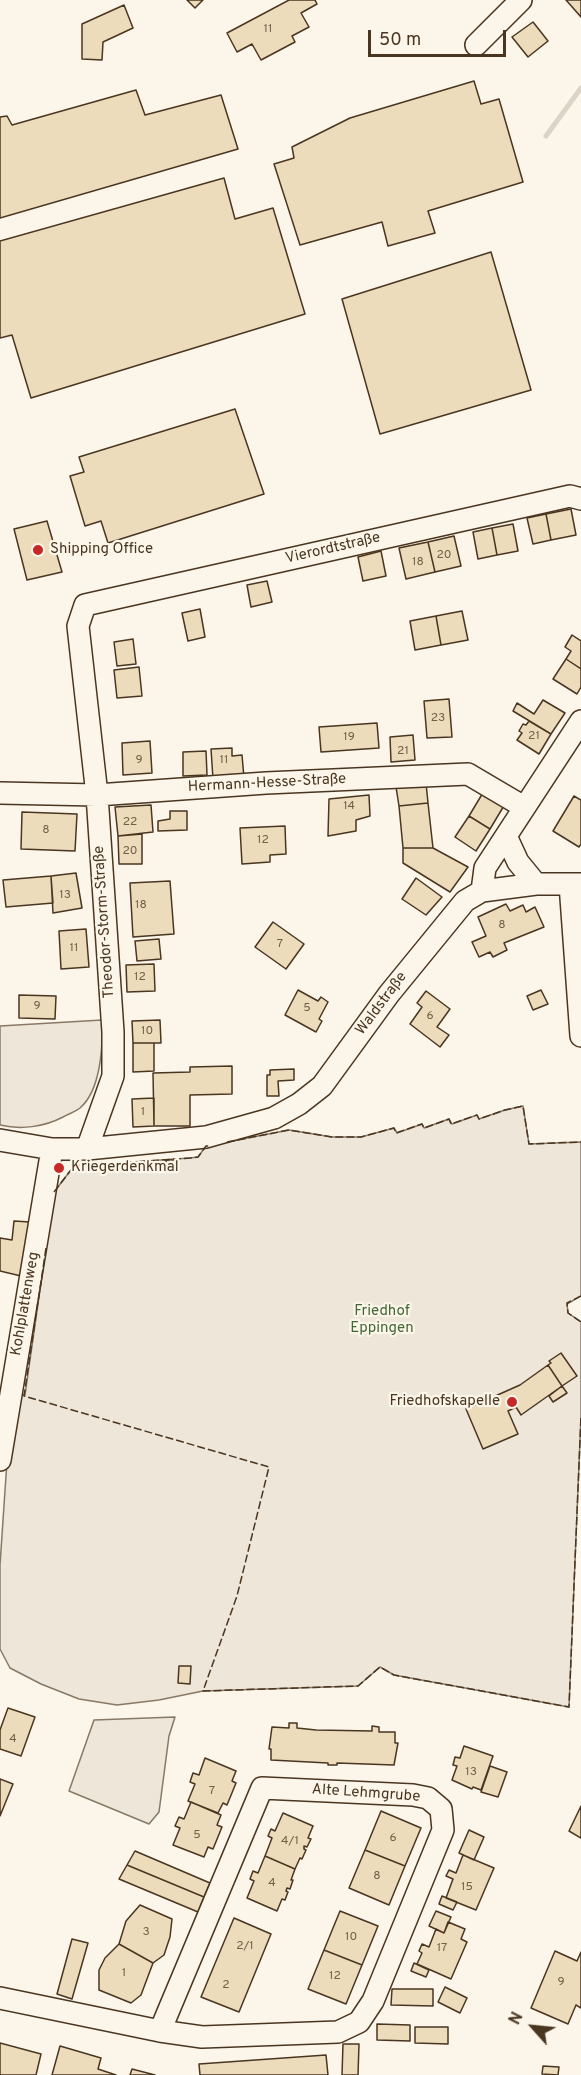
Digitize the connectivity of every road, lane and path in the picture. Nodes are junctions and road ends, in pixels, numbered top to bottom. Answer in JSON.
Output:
{"nodes":[{"id":1,"x":521,"y":0,"type":"edge"},
{"id":2,"x":476,"y":45,"type":"dead end"},
{"id":3,"x":581,"y":499,"type":"edge"},
{"id":4,"x":85,"y":605,"type":"joint"},
{"id":5,"x":581,"y":721,"type":"edge"},
{"id":6,"x":0,"y":793,"type":"edge"},
{"id":7,"x":97,"y":795,"type":"junction"},
{"id":8,"x":524,"y":807,"type":"junction"},
{"id":9,"x":506,"y":836,"type":"junction"},
{"id":10,"x":536,"y":884,"type":"junction"},
{"id":11,"x":575,"y":884,"type":"edge"},
{"id":12,"x":483,"y":891,"type":"junction"},
{"id":13,"x":581,"y":1036,"type":"edge"},
{"id":14,"x":0,"y":1140,"type":"edge"},
{"id":15,"x":52,"y":1149,"type":"junction"},
{"id":16,"x":87,"y":1149,"type":"junction"},
{"id":17,"x":0,"y":1460,"type":"edge"},
{"id":18,"x":0,"y":1998,"type":"edge"},
{"id":19,"x":160,"y":2031,"type":"junction"}],
"edges":[{"from":1,"to":2,"type":"street"},
{"from":3,"to":4,"type":"street","name":"Vierordtstraße"},
{"from":4,"to":7,"type":"street","name":"Theodor-Storm-Straße"},
{"from":5,"to":8,"type":"street"},
{"from":6,"to":7,"type":"street","name":"Hermann-Hesse-Straße"},
{"from":7,"to":8,"type":"street","name":"Hermann-Hesse-Straße"},
{"from":7,"to":16,"type":"street","name":"Theodor-Storm-Straße"},
{"from":8,"to":9,"type":"street"},
{"from":9,"to":10,"type":"street"},
{"from":9,"to":12,"type":"street"},
{"from":10,"to":11,"type":"street"},
{"from":10,"to":12,"type":"street"},
{"from":11,"to":13,"type":"street"},
{"from":12,"to":16,"type":"street","name":"Waldstraße"},
{"from":14,"to":15,"type":"street"},
{"from":15,"to":16,"type":"street"},
{"from":15,"to":17,"type":"street","name":"Kohlplattenweg"},
{"from":18,"to":19,"type":"street","name":"Alte Lehmgrube"},
{"from":19,"to":19,"type":"street","name":"Alte Lehmgrube"}]}
